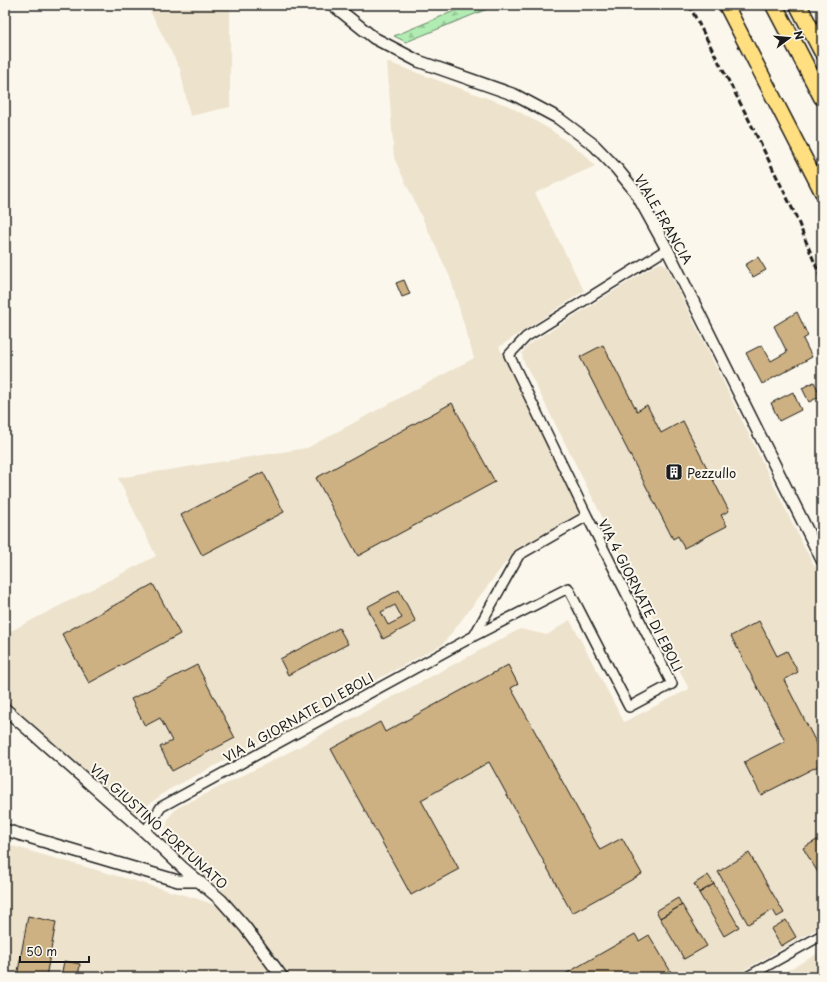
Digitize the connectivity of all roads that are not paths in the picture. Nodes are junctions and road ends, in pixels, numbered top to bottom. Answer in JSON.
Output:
{"nodes":[{"id":1,"x":333,"y":5,"type":"edge"},
{"id":2,"x":726,"y":5,"type":"edge"},
{"id":3,"x":774,"y":5,"type":"edge"},
{"id":4,"x":798,"y":5,"type":"edge"},
{"id":5,"x":822,"y":51,"type":"edge"},
{"id":6,"x":822,"y":97,"type":"edge"},
{"id":7,"x":822,"y":192,"type":"edge"},
{"id":8,"x":668,"y":249,"type":"junction"},
{"id":9,"x":586,"y":516,"type":"junction"},
{"id":10,"x":822,"y":560,"type":"edge"},
{"id":11,"x":474,"y":636,"type":"junction"},
{"id":12,"x":5,"y":709,"type":"edge"},
{"id":13,"x":5,"y":830,"type":"edge"},
{"id":14,"x":145,"y":832,"type":"junction"},
{"id":15,"x":199,"y":881,"type":"junction"},
{"id":16,"x":822,"y":935,"type":"edge"},
{"id":17,"x":282,"y":977,"type":"edge"},
{"id":18,"x":747,"y":977,"type":"edge"}],
"edges":[{"from":1,"to":8,"type":"street","name":"VIALE FRANCIA"},
{"from":2,"to":7,"type":"main road"},
{"from":3,"to":6,"type":"highway"},
{"from":4,"to":5,"type":"highway"},
{"from":8,"to":9,"type":"street","name":"VIA 4 GIORNATE DI EBOLI"},
{"from":8,"to":10,"type":"street","name":"VIALE FRANCIA"},
{"from":9,"to":11,"type":"street","name":"VIA 4 GIORNATE DI EBOLI"},
{"from":9,"to":11,"type":"street","name":"VIA 4 GIORNATE DI EBOLI"},
{"from":11,"to":14,"type":"street","name":"VIA 4 GIORNATE DI EBOLI"},
{"from":12,"to":14,"type":"street","name":"VIA GIUSTINO FORTUNATO"},
{"from":13,"to":15,"type":"street"},
{"from":14,"to":15,"type":"street","name":"VIA GIUSTINO FORTUNATO"},
{"from":15,"to":17,"type":"street","name":"VIA GIUSTINO FORTUNATO"},
{"from":16,"to":18,"type":"street"}]}
